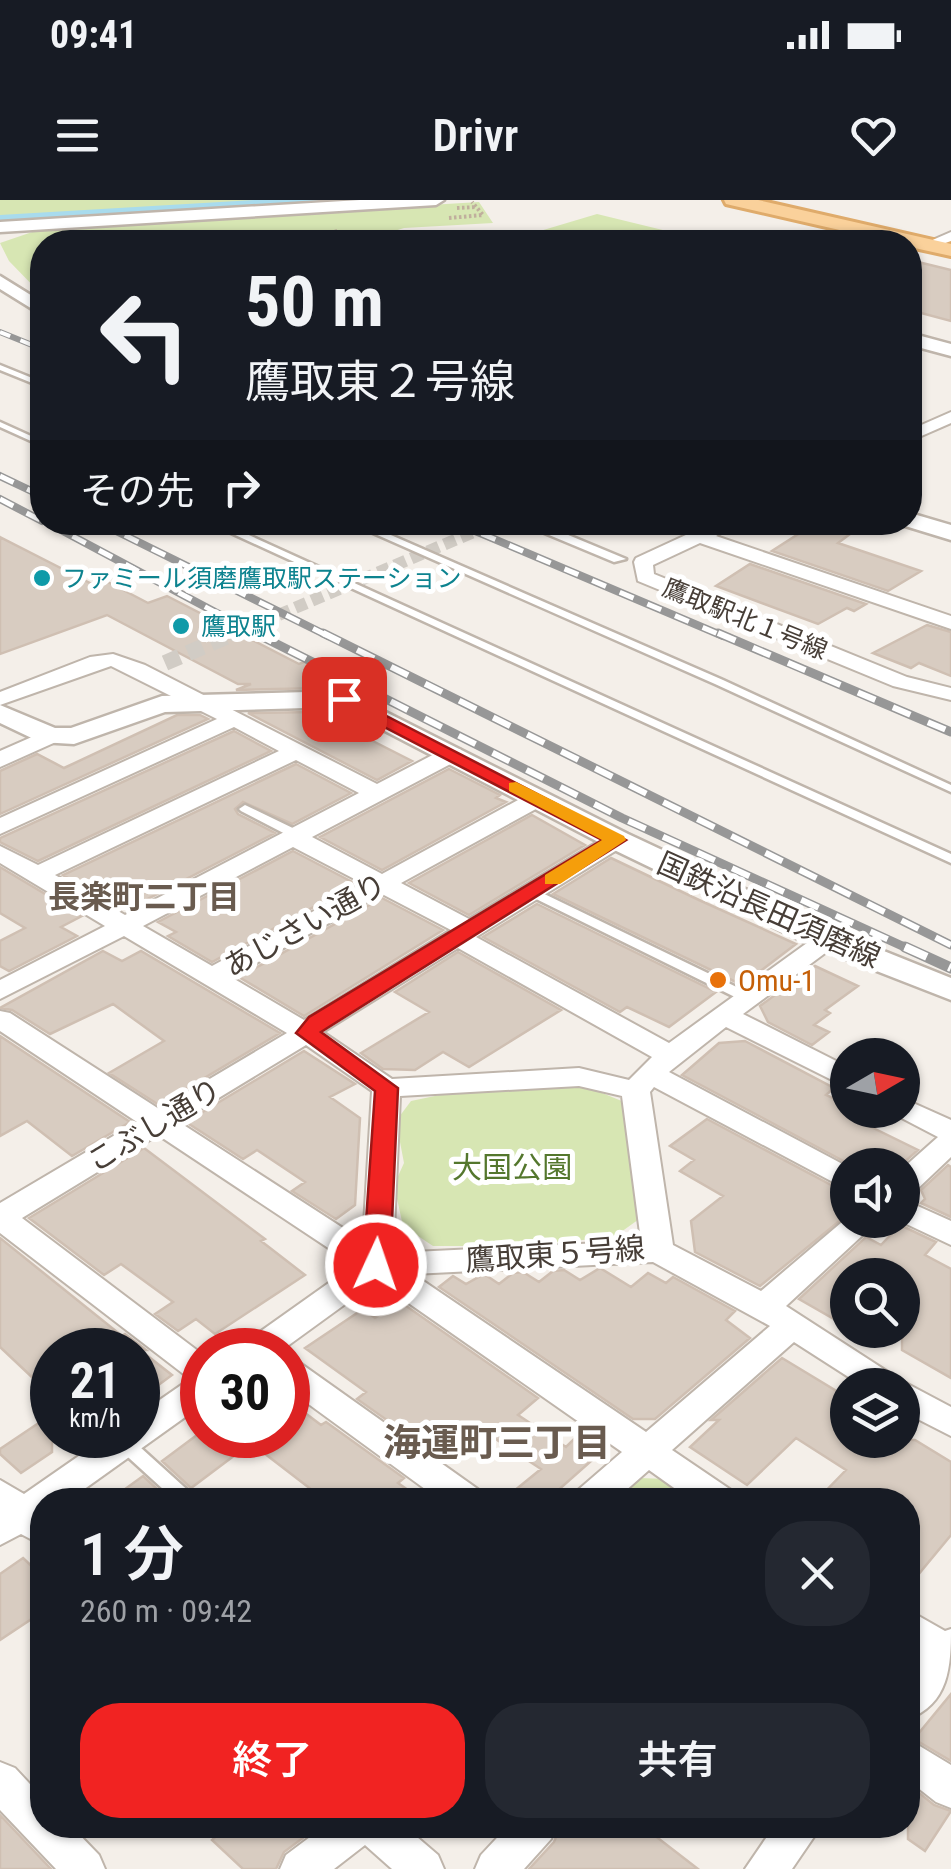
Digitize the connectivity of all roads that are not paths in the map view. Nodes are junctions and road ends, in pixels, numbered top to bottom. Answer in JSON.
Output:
{"nodes":[{"id":1,"x":436,"y":200,"type":"edge"},
{"id":2,"x":723,"y":202,"type":"edge"},
{"id":3,"x":0,"y":227,"type":"edge"},
{"id":4,"x":830,"y":230,"type":"edge"},
{"id":5,"x":951,"y":236,"type":"edge"},
{"id":6,"x":922,"y":246,"type":"edge"},
{"id":7,"x":922,"y":247,"type":"edge"},
{"id":8,"x":922,"y":248,"type":"edge"},
{"id":9,"x":951,"y":250,"type":"edge"},
{"id":10,"x":951,"y":258,"type":"edge"},
{"id":11,"x":1,"y":284,"type":"edge"},
{"id":12,"x":30,"y":302,"type":"edge"},
{"id":13,"x":922,"y":345,"type":"edge"},
{"id":14,"x":951,"y":350,"type":"edge"},
{"id":15,"x":0,"y":367,"type":"edge"},
{"id":16,"x":30,"y":380,"type":"edge"},
{"id":17,"x":951,"y":417,"type":"edge"},
{"id":18,"x":0,"y":424,"type":"edge"},
{"id":19,"x":922,"y":430,"type":"edge"},
{"id":20,"x":30,"y":438,"type":"edge"},
{"id":21,"x":922,"y":524,"type":"edge"},
{"id":22,"x":951,"y":533,"type":"edge"},
{"id":23,"x":239,"y":535,"type":"edge"},
{"id":24,"x":382,"y":535,"type":"edge"},
{"id":25,"x":556,"y":535,"type":"edge"},
{"id":26,"x":706,"y":535,"type":"edge"},
{"id":27,"x":702,"y":537,"type":"junction"},
{"id":28,"x":619,"y":560,"type":"dead end"},
{"id":29,"x":951,"y":622,"type":"edge"},
{"id":30,"x":951,"y":694,"type":"edge"},
{"id":31,"x":0,"y":698,"type":"edge"},
{"id":32,"x":199,"y":701,"type":"junction"},
{"id":33,"x":0,"y":713,"type":"edge"},
{"id":34,"x":232,"y":720,"type":"junction"},
{"id":35,"x":50,"y":736,"type":"junction"},
{"id":36,"x":293,"y":753,"type":"junction"},
{"id":37,"x":452,"y":754,"type":"junction"},
{"id":38,"x":0,"y":760,"type":"edge"},
{"id":39,"x":951,"y":788,"type":"edge"},
{"id":40,"x":378,"y":794,"type":"junction"},
{"id":41,"x":537,"y":799,"type":"junction"},
{"id":42,"x":244,"y":808,"type":"dead end"},
{"id":43,"x":0,"y":827,"type":"edge"},
{"id":44,"x":297,"y":837,"type":"junction"},
{"id":45,"x":616,"y":840,"type":"junction"},
{"id":46,"x":0,"y":853,"type":"edge"},
{"id":47,"x":951,"y":860,"type":"edge"},
{"id":48,"x":36,"y":875,"type":"junction"},
{"id":49,"x":391,"y":879,"type":"junction"},
{"id":50,"x":532,"y":892,"type":"junction"},
{"id":51,"x":126,"y":927,"type":"junction"},
{"id":52,"x":465,"y":934,"type":"junction"},
{"id":53,"x":828,"y":940,"type":"junction"},
{"id":54,"x":211,"y":976,"type":"junction"},
{"id":55,"x":951,"y":990,"type":"edge"},
{"id":56,"x":0,"y":997,"type":"edge"},
{"id":57,"x":748,"y":998,"type":"junction"},
{"id":58,"x":724,"y":1016,"type":"junction"},
{"id":59,"x":308,"y":1033,"type":"junction"},
{"id":60,"x":830,"y":1070,"type":"edge"},
{"id":61,"x":652,"y":1073,"type":"junction"},
{"id":62,"x":386,"y":1088,"type":"junction"},
{"id":63,"x":920,"y":1116,"type":"edge"},
{"id":64,"x":156,"y":1124,"type":"junction"},
{"id":65,"x":951,"y":1132,"type":"edge"},
{"id":66,"x":951,"y":1141,"type":"edge"},
{"id":67,"x":920,"y":1169,"type":"edge"},
{"id":68,"x":830,"y":1170,"type":"edge"},
{"id":69,"x":0,"y":1217,"type":"edge"},
{"id":70,"x":920,"y":1218,"type":"edge"},
{"id":71,"x":951,"y":1234,"type":"edge"},
{"id":72,"x":848,"y":1238,"type":"edge"},
{"id":73,"x":658,"y":1252,"type":"junction"},
{"id":74,"x":376,"y":1265,"type":"junction"},
{"id":75,"x":777,"y":1316,"type":"junction"},
{"id":76,"x":289,"y":1328,"type":"edge"},
{"id":77,"x":180,"y":1354,"type":"edge"},
{"id":78,"x":860,"y":1368,"type":"edge"},
{"id":79,"x":310,"y":1388,"type":"edge"},
{"id":80,"x":920,"y":1405,"type":"edge"},
{"id":81,"x":951,"y":1423,"type":"edge"},
{"id":82,"x":645,"y":1451,"type":"junction"},
{"id":83,"x":102,"y":1458,"type":"edge"},
{"id":84,"x":151,"y":1458,"type":"edge"},
{"id":85,"x":58,"y":1488,"type":"edge"},
{"id":86,"x":177,"y":1488,"type":"edge"},
{"id":87,"x":449,"y":1488,"type":"edge"},
{"id":88,"x":604,"y":1488,"type":"edge"},
{"id":89,"x":700,"y":1488,"type":"edge"},
{"id":90,"x":920,"y":1633,"type":"edge"},
{"id":91,"x":948,"y":1648,"type":"edge"},
{"id":92,"x":920,"y":1686,"type":"edge"},
{"id":93,"x":920,"y":1766,"type":"edge"},
{"id":94,"x":951,"y":1789,"type":"edge"},
{"id":95,"x":5,"y":1795,"type":"edge"},
{"id":96,"x":30,"y":1818,"type":"edge"},
{"id":97,"x":51,"y":1838,"type":"edge"},
{"id":98,"x":342,"y":1838,"type":"edge"},
{"id":99,"x":387,"y":1838,"type":"edge"},
{"id":100,"x":524,"y":1838,"type":"edge"},
{"id":101,"x":791,"y":1838,"type":"edge"},
{"id":102,"x":84,"y":1869,"type":"edge"},
{"id":103,"x":300,"y":1869,"type":"edge"},
{"id":104,"x":422,"y":1869,"type":"edge"},
{"id":105,"x":496,"y":1869,"type":"edge"},
{"id":106,"x":766,"y":1869,"type":"edge"}],
"edges":[{"from":1,"to":3,"type":"street"},
{"from":2,"to":4,"type":"main road"},
{"from":5,"to":6,"type":"street"},
{"from":7,"to":9,"type":"main road"},
{"from":8,"to":10,"type":"main road"},
{"from":11,"to":12,"type":"street"},
{"from":13,"to":14,"type":"street"},
{"from":15,"to":16,"type":"lane"},
{"from":17,"to":19,"type":"street"},
{"from":18,"to":20,"type":"lane"},
{"from":21,"to":22,"type":"street"},
{"from":23,"to":47,"type":"lane"},
{"from":24,"to":39,"type":"lane"},
{"from":25,"to":28,"type":"street"},
{"from":26,"to":27,"type":"street","name":"鷹取駅北１号線"},
{"from":27,"to":29,"type":"street"},
{"from":27,"to":30,"type":"street","name":"鷹取駅北１号線"},
{"from":31,"to":32,"type":"street","name":"国鉄沿長田須磨線"},
{"from":32,"to":34,"type":"street"},
{"from":32,"to":35,"type":"street","name":"国鉄沿長田須磨線"},
{"from":32,"to":37,"type":"street","name":"国鉄沿長田須磨線"},
{"from":33,"to":35,"type":"street"},
{"from":34,"to":36,"type":"street"},
{"from":34,"to":43,"type":"street"},
{"from":35,"to":38,"type":"street"},
{"from":36,"to":40,"type":"street"},
{"from":36,"to":48,"type":"street"},
{"from":37,"to":40,"type":"street"},
{"from":37,"to":41,"type":"street","name":"国鉄沿長田須磨線"},
{"from":40,"to":44,"type":"street"},
{"from":41,"to":45,"type":"street","name":"国鉄沿長田須磨線"},
{"from":41,"to":49,"type":"street","name":"あじさい通り"},
{"from":42,"to":44,"type":"lane"},
{"from":44,"to":49,"type":"street"},
{"from":44,"to":51,"type":"street"},
{"from":45,"to":50,"type":"street","name":"こぶし通り"},
{"from":45,"to":53,"type":"street","name":"国鉄沿長田須磨線"},
{"from":46,"to":48,"type":"street"},
{"from":48,"to":51,"type":"street"},
{"from":49,"to":52,"type":"street"},
{"from":49,"to":54,"type":"street","name":"あじさい通り"},
{"from":50,"to":52,"type":"street","name":"こぶし通り"},
{"from":50,"to":57,"type":"lane"},
{"from":51,"to":54,"type":"street"},
{"from":51,"to":56,"type":"street"},
{"from":52,"to":59,"type":"street","name":"こぶし通り"},
{"from":52,"to":61,"type":"street"},
{"from":53,"to":55,"type":"street","name":"国鉄沿長田須磨線"},
{"from":53,"to":57,"type":"street"},
{"from":54,"to":59,"type":"street"},
{"from":56,"to":64,"type":"street"},
{"from":57,"to":58,"type":"street"},
{"from":58,"to":60,"type":"street"},
{"from":58,"to":61,"type":"street"},
{"from":59,"to":62,"type":"street"},
{"from":59,"to":64,"type":"street","name":"こぶし通り"},
{"from":61,"to":62,"type":"street"},
{"from":61,"to":68,"type":"street"},
{"from":61,"to":73,"type":"street","name":"鷹取東５号線"},
{"from":62,"to":74,"type":"street"},
{"from":63,"to":65,"type":"street"},
{"from":64,"to":69,"type":"street","name":"こぶし通り"},
{"from":64,"to":74,"type":"street"},
{"from":66,"to":67,"type":"street"},
{"from":69,"to":77,"type":"street"},
{"from":70,"to":71,"type":"street"},
{"from":72,"to":75,"type":"street"},
{"from":73,"to":74,"type":"street","name":"鷹取東５号線"},
{"from":73,"to":75,"type":"street"},
{"from":74,"to":76,"type":"street"},
{"from":74,"to":82,"type":"street"},
{"from":75,"to":78,"type":"street"},
{"from":75,"to":82,"type":"street"},
{"from":79,"to":87,"type":"street"},
{"from":80,"to":81,"type":"street"},
{"from":82,"to":88,"type":"street"},
{"from":82,"to":89,"type":"street"},
{"from":83,"to":85,"type":"street"},
{"from":84,"to":86,"type":"lane"},
{"from":90,"to":91,"type":"street"},
{"from":91,"to":92,"type":"street"},
{"from":93,"to":94,"type":"street"},
{"from":95,"to":96,"type":"street"},
{"from":97,"to":102,"type":"street"},
{"from":98,"to":103,"type":"street"},
{"from":99,"to":104,"type":"street"},
{"from":100,"to":105,"type":"street"},
{"from":101,"to":106,"type":"street"}]}
